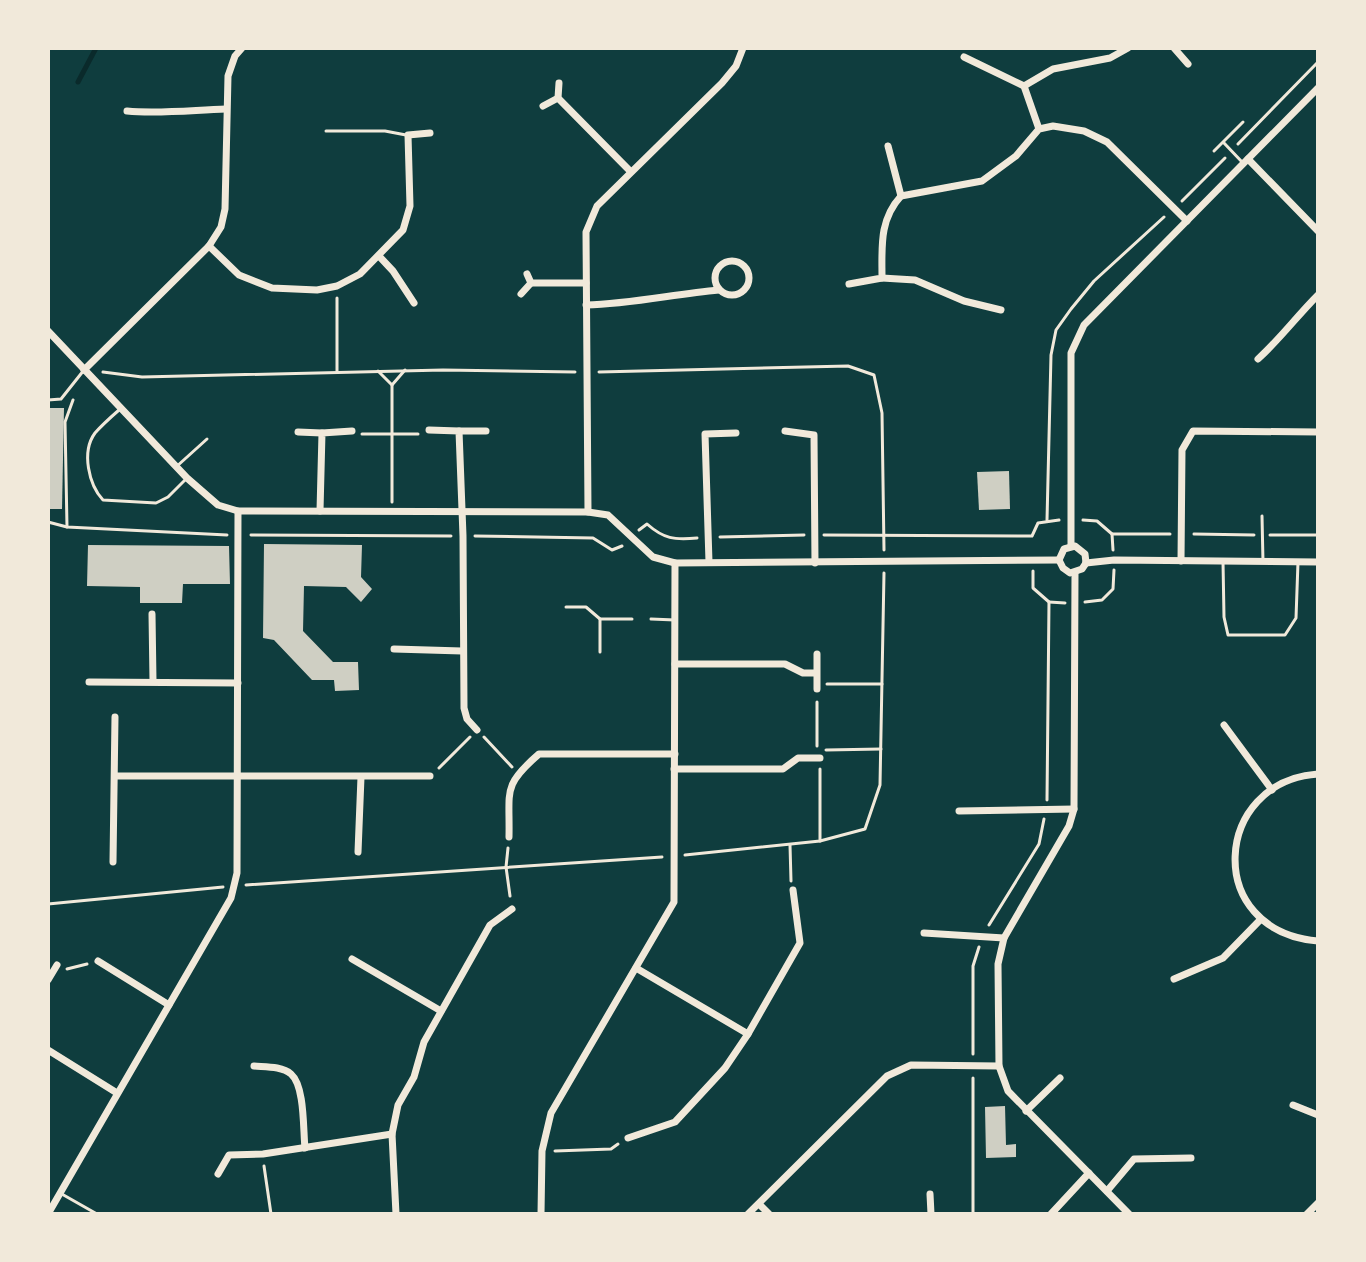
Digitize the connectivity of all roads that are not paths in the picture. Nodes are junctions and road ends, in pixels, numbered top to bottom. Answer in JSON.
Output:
{"nodes":[{"id":1,"x":242,"y":48,"type":"edge"},
{"id":2,"x":743,"y":48,"type":"edge"},
{"id":3,"x":1128,"y":48,"type":"edge"},
{"id":4,"x":1174,"y":48,"type":"edge"},
{"id":5,"x":964,"y":57,"type":"dead end"},
{"id":6,"x":1188,"y":64,"type":"dead end"},
{"id":7,"x":559,"y":83,"type":"dead end"},
{"id":8,"x":1024,"y":86,"type":"junction"},
{"id":9,"x":1318,"y":88,"type":"edge"},
{"id":10,"x":558,"y":98,"type":"junction"},
{"id":11,"x":543,"y":106,"type":"dead end"},
{"id":12,"x":226,"y":109,"type":"junction"},
{"id":13,"x":127,"y":111,"type":"dead end"},
{"id":14,"x":1243,"y":122,"type":"dead end"},
{"id":15,"x":1039,"y":129,"type":"junction"},
{"id":16,"x":326,"y":131,"type":"dead end"},
{"id":17,"x":430,"y":133,"type":"dead end"},
{"id":18,"x":408,"y":135,"type":"junction"},
{"id":19,"x":1223,"y":143,"type":"junction"},
{"id":20,"x":888,"y":146,"type":"dead end"},
{"id":21,"x":1214,"y":151,"type":"dead end"},
{"id":22,"x":1246,"y":161,"type":"junction"},
{"id":23,"x":630,"y":171,"type":"junction"},
{"id":24,"x":901,"y":196,"type":"junction"},
{"id":25,"x":1187,"y":221,"type":"junction"},
{"id":26,"x":1318,"y":231,"type":"edge"},
{"id":27,"x":209,"y":246,"type":"junction"},
{"id":28,"x":379,"y":256,"type":"junction"},
{"id":29,"x":527,"y":274,"type":"dead end"},
{"id":30,"x":882,"y":278,"type":"junction"},
{"id":31,"x":531,"y":283,"type":"junction"},
{"id":32,"x":586,"y":283,"type":"junction"},
{"id":33,"x":849,"y":284,"type":"dead end"},
{"id":34,"x":719,"y":290,"type":"junction"},
{"id":35,"x":521,"y":294,"type":"dead end"},
{"id":36,"x":1318,"y":295,"type":"edge"},
{"id":37,"x":414,"y":303,"type":"dead end"},
{"id":38,"x":586,"y":305,"type":"junction"},
{"id":39,"x":1001,"y":310,"type":"dead end"},
{"id":40,"x":48,"y":331,"type":"edge"},
{"id":41,"x":1258,"y":359,"type":"dead end"},
{"id":42,"x":84,"y":370,"type":"junction"},
{"id":43,"x":48,"y":400,"type":"edge"},
{"id":44,"x":120,"y":408,"type":"junction"},
{"id":45,"x":429,"y":430,"type":"road end"},
{"id":46,"x":352,"y":431,"type":"road end"},
{"id":47,"x":459,"y":431,"type":"junction"},
{"id":48,"x":486,"y":431,"type":"dead end"},
{"id":49,"x":785,"y":431,"type":"dead end"},
{"id":50,"x":298,"y":432,"type":"dead end"},
{"id":51,"x":1318,"y":432,"type":"edge"},
{"id":52,"x":322,"y":433,"type":"junction"},
{"id":53,"x":736,"y":433,"type":"dead end"},
{"id":54,"x":207,"y":439,"type":"dead end"},
{"id":55,"x":176,"y":467,"type":"junction"},
{"id":56,"x":187,"y":478,"type":"junction"},
{"id":57,"x":238,"y":511,"type":"junction"},
{"id":58,"x":320,"y":511,"type":"junction"},
{"id":59,"x":462,"y":511,"type":"junction"},
{"id":60,"x":588,"y":512,"type":"junction"},
{"id":61,"x":1262,"y":516,"type":"dead end"},
{"id":62,"x":1071,"y":546,"type":"junction"},
{"id":63,"x":1059,"y":560,"type":"junction"},
{"id":64,"x":1181,"y":561,"type":"junction"},
{"id":65,"x":709,"y":562,"type":"junction"},
{"id":66,"x":1223,"y":562,"type":"junction"},
{"id":67,"x":1263,"y":562,"type":"junction"},
{"id":68,"x":1298,"y":562,"type":"junction"},
{"id":69,"x":1318,"y":562,"type":"edge"},
{"id":70,"x":675,"y":563,"type":"junction"},
{"id":71,"x":815,"y":563,"type":"junction"},
{"id":72,"x":1086,"y":563,"type":"junction"},
{"id":73,"x":1075,"y":573,"type":"junction"},
{"id":74,"x":566,"y":607,"type":"dead end"},
{"id":75,"x":152,"y":614,"type":"dead end"},
{"id":76,"x":600,"y":619,"type":"junction"},
{"id":77,"x":632,"y":619,"type":"dead end"},
{"id":78,"x":651,"y":619,"type":"dead end"},
{"id":79,"x":675,"y":620,"type":"junction"},
{"id":80,"x":394,"y":649,"type":"dead end"},
{"id":81,"x":462,"y":651,"type":"junction"},
{"id":82,"x":600,"y":652,"type":"dead end"},
{"id":83,"x":817,"y":654,"type":"dead end"},
{"id":84,"x":675,"y":664,"type":"junction"},
{"id":85,"x":816,"y":673,"type":"junction"},
{"id":86,"x":153,"y":681,"type":"junction"},
{"id":87,"x":89,"y":682,"type":"dead end"},
{"id":88,"x":238,"y":683,"type":"junction"},
{"id":89,"x":817,"y":689,"type":"road end"},
{"id":90,"x":115,"y":717,"type":"dead end"},
{"id":91,"x":1224,"y":725,"type":"dead end"},
{"id":92,"x":477,"y":730,"type":"road end"},
{"id":93,"x":675,"y":754,"type":"junction"},
{"id":94,"x":820,"y":758,"type":"road end"},
{"id":95,"x":674,"y":769,"type":"junction"},
{"id":96,"x":1318,"y":774,"type":"edge"},
{"id":97,"x":115,"y":776,"type":"junction"},
{"id":98,"x":430,"y":776,"type":"road end"},
{"id":99,"x":236,"y":777,"type":"junction"},
{"id":100,"x":361,"y":777,"type":"junction"},
{"id":101,"x":1272,"y":790,"type":"junction"},
{"id":102,"x":1074,"y":809,"type":"junction"},
{"id":103,"x":959,"y":811,"type":"dead end"},
{"id":104,"x":509,"y":837,"type":"road end"},
{"id":105,"x":358,"y":852,"type":"dead end"},
{"id":106,"x":113,"y":862,"type":"dead end"},
{"id":107,"x":793,"y":890,"type":"road end"},
{"id":108,"x":512,"y":909,"type":"road end"},
{"id":109,"x":1261,"y":919,"type":"junction"},
{"id":110,"x":924,"y":933,"type":"dead end"},
{"id":111,"x":1004,"y":938,"type":"junction"},
{"id":112,"x":1318,"y":941,"type":"edge"},
{"id":113,"x":352,"y":959,"type":"dead end"},
{"id":114,"x":98,"y":961,"type":"road end"},
{"id":115,"x":636,"y":968,"type":"junction"},
{"id":116,"x":1174,"y":979,"type":"dead end"},
{"id":117,"x":169,"y":1005,"type":"junction"},
{"id":118,"x":441,"y":1011,"type":"junction"},
{"id":119,"x":748,"y":1034,"type":"junction"},
{"id":120,"x":48,"y":1050,"type":"edge"},
{"id":121,"x":254,"y":1066,"type":"dead end"},
{"id":122,"x":999,"y":1066,"type":"junction"},
{"id":123,"x":1060,"y":1078,"type":"dead end"},
{"id":124,"x":117,"y":1093,"type":"junction"},
{"id":125,"x":1293,"y":1105,"type":"dead end"},
{"id":126,"x":1026,"y":1111,"type":"junction"},
{"id":127,"x":1318,"y":1115,"type":"edge"},
{"id":128,"x":392,"y":1134,"type":"junction"},
{"id":129,"x":628,"y":1138,"type":"road end"},
{"id":130,"x":305,"y":1148,"type":"junction"},
{"id":131,"x":1191,"y":1158,"type":"dead end"},
{"id":132,"x":1089,"y":1173,"type":"junction"},
{"id":133,"x":218,"y":1174,"type":"dead end"},
{"id":134,"x":1107,"y":1191,"type":"junction"},
{"id":135,"x":60,"y":1193,"type":"junction"},
{"id":136,"x":930,"y":1194,"type":"dead end"},
{"id":137,"x":1318,"y":1203,"type":"edge"},
{"id":138,"x":759,"y":1204,"type":"junction"},
{"id":139,"x":48,"y":1214,"type":"edge"},
{"id":140,"x":97,"y":1214,"type":"edge"},
{"id":141,"x":396,"y":1214,"type":"edge"},
{"id":142,"x":541,"y":1214,"type":"edge"},
{"id":143,"x":748,"y":1214,"type":"edge"},
{"id":144,"x":769,"y":1214,"type":"edge"},
{"id":145,"x":931,"y":1214,"type":"edge"},
{"id":146,"x":1051,"y":1214,"type":"edge"},
{"id":147,"x":1129,"y":1214,"type":"edge"},
{"id":148,"x":1307,"y":1214,"type":"edge"}],
"edges":[{"from":1,"to":12,"type":"street"},
{"from":2,"to":23,"type":"street"},
{"from":3,"to":8,"type":"street"},
{"from":4,"to":6,"type":"street"},
{"from":5,"to":8,"type":"street"},
{"from":7,"to":10,"type":"street"},
{"from":8,"to":15,"type":"street"},
{"from":9,"to":22,"type":"street"},
{"from":10,"to":11,"type":"street"},
{"from":10,"to":23,"type":"street"},
{"from":12,"to":13,"type":"street"},
{"from":12,"to":27,"type":"street"},
{"from":14,"to":19,"type":"lane"},
{"from":15,"to":24,"type":"street"},
{"from":15,"to":25,"type":"street"},
{"from":16,"to":18,"type":"lane"},
{"from":17,"to":18,"type":"street"},
{"from":18,"to":28,"type":"street"},
{"from":19,"to":21,"type":"lane"},
{"from":19,"to":22,"type":"lane"},
{"from":20,"to":24,"type":"street"},
{"from":22,"to":25,"type":"street"},
{"from":22,"to":26,"type":"street"},
{"from":23,"to":32,"type":"street"},
{"from":24,"to":30,"type":"street"},
{"from":25,"to":62,"type":"street"},
{"from":27,"to":28,"type":"street"},
{"from":27,"to":42,"type":"street"},
{"from":28,"to":37,"type":"street"},
{"from":29,"to":31,"type":"street"},
{"from":30,"to":33,"type":"street"},
{"from":30,"to":39,"type":"street"},
{"from":31,"to":32,"type":"street"},
{"from":31,"to":35,"type":"street"},
{"from":32,"to":38,"type":"street"},
{"from":34,"to":34,"type":"street"},
{"from":34,"to":38,"type":"street"},
{"from":36,"to":41,"type":"street"},
{"from":38,"to":60,"type":"street"},
{"from":40,"to":42,"type":"street"},
{"from":42,"to":43,"type":"lane"},
{"from":42,"to":44,"type":"street"},
{"from":44,"to":55,"type":"street"},
{"from":44,"to":56,"type":"lane"},
{"from":45,"to":47,"type":"street"},
{"from":46,"to":52,"type":"street"},
{"from":47,"to":48,"type":"street"},
{"from":47,"to":59,"type":"street"},
{"from":49,"to":71,"type":"street"},
{"from":50,"to":52,"type":"street"},
{"from":51,"to":64,"type":"street"},
{"from":52,"to":58,"type":"street"},
{"from":53,"to":65,"type":"street"},
{"from":54,"to":55,"type":"lane"},
{"from":55,"to":56,"type":"street"},
{"from":56,"to":57,"type":"street"},
{"from":57,"to":58,"type":"street"},
{"from":57,"to":88,"type":"street"},
{"from":58,"to":59,"type":"street"},
{"from":59,"to":60,"type":"street"},
{"from":59,"to":81,"type":"street"},
{"from":60,"to":70,"type":"street"},
{"from":61,"to":67,"type":"lane"},
{"from":62,"to":63,"type":"street"},
{"from":62,"to":72,"type":"street"},
{"from":63,"to":71,"type":"street"},
{"from":63,"to":73,"type":"street"},
{"from":64,"to":66,"type":"street"},
{"from":64,"to":72,"type":"street"},
{"from":65,"to":70,"type":"street"},
{"from":65,"to":71,"type":"street"},
{"from":66,"to":67,"type":"street"},
{"from":66,"to":68,"type":"lane"},
{"from":67,"to":68,"type":"street"},
{"from":68,"to":69,"type":"street"},
{"from":70,"to":79,"type":"street"},
{"from":72,"to":73,"type":"street"},
{"from":73,"to":102,"type":"street"},
{"from":74,"to":76,"type":"lane"},
{"from":75,"to":86,"type":"street"},
{"from":76,"to":77,"type":"lane"},
{"from":76,"to":82,"type":"lane"},
{"from":78,"to":79,"type":"lane"},
{"from":79,"to":84,"type":"street"},
{"from":80,"to":81,"type":"street"},
{"from":81,"to":92,"type":"street"},
{"from":83,"to":85,"type":"street"},
{"from":84,"to":85,"type":"street"},
{"from":84,"to":93,"type":"street"},
{"from":85,"to":89,"type":"street"},
{"from":86,"to":87,"type":"street"},
{"from":86,"to":88,"type":"street"},
{"from":88,"to":99,"type":"street"},
{"from":90,"to":97,"type":"street"},
{"from":91,"to":101,"type":"street"},
{"from":93,"to":95,"type":"street"},
{"from":93,"to":104,"type":"street"},
{"from":94,"to":95,"type":"street"},
{"from":95,"to":115,"type":"street"},
{"from":96,"to":101,"type":"street"},
{"from":97,"to":99,"type":"street"},
{"from":97,"to":106,"type":"street"},
{"from":98,"to":100,"type":"street"},
{"from":99,"to":100,"type":"street"},
{"from":99,"to":117,"type":"street"},
{"from":100,"to":105,"type":"street"},
{"from":101,"to":109,"type":"street"},
{"from":102,"to":103,"type":"street"},
{"from":102,"to":111,"type":"street"},
{"from":107,"to":119,"type":"street"},
{"from":108,"to":118,"type":"street"},
{"from":109,"to":112,"type":"street"},
{"from":109,"to":116,"type":"street"},
{"from":110,"to":111,"type":"street"},
{"from":111,"to":122,"type":"street"},
{"from":113,"to":118,"type":"street"},
{"from":114,"to":117,"type":"street"},
{"from":115,"to":119,"type":"street"},
{"from":115,"to":142,"type":"street"},
{"from":117,"to":124,"type":"street"},
{"from":118,"to":128,"type":"street"},
{"from":119,"to":129,"type":"street"},
{"from":120,"to":124,"type":"street"},
{"from":121,"to":130,"type":"street"},
{"from":122,"to":126,"type":"street"},
{"from":122,"to":138,"type":"street"},
{"from":123,"to":126,"type":"street"},
{"from":124,"to":135,"type":"street"},
{"from":125,"to":127,"type":"street"},
{"from":126,"to":132,"type":"street"},
{"from":128,"to":130,"type":"street"},
{"from":128,"to":141,"type":"street"},
{"from":130,"to":133,"type":"street"},
{"from":131,"to":134,"type":"street"},
{"from":132,"to":134,"type":"street"},
{"from":132,"to":146,"type":"street"},
{"from":134,"to":147,"type":"street"},
{"from":135,"to":139,"type":"street"},
{"from":135,"to":140,"type":"lane"},
{"from":136,"to":145,"type":"street"},
{"from":137,"to":148,"type":"street"},
{"from":138,"to":143,"type":"street"},
{"from":138,"to":144,"type":"street"}]}
